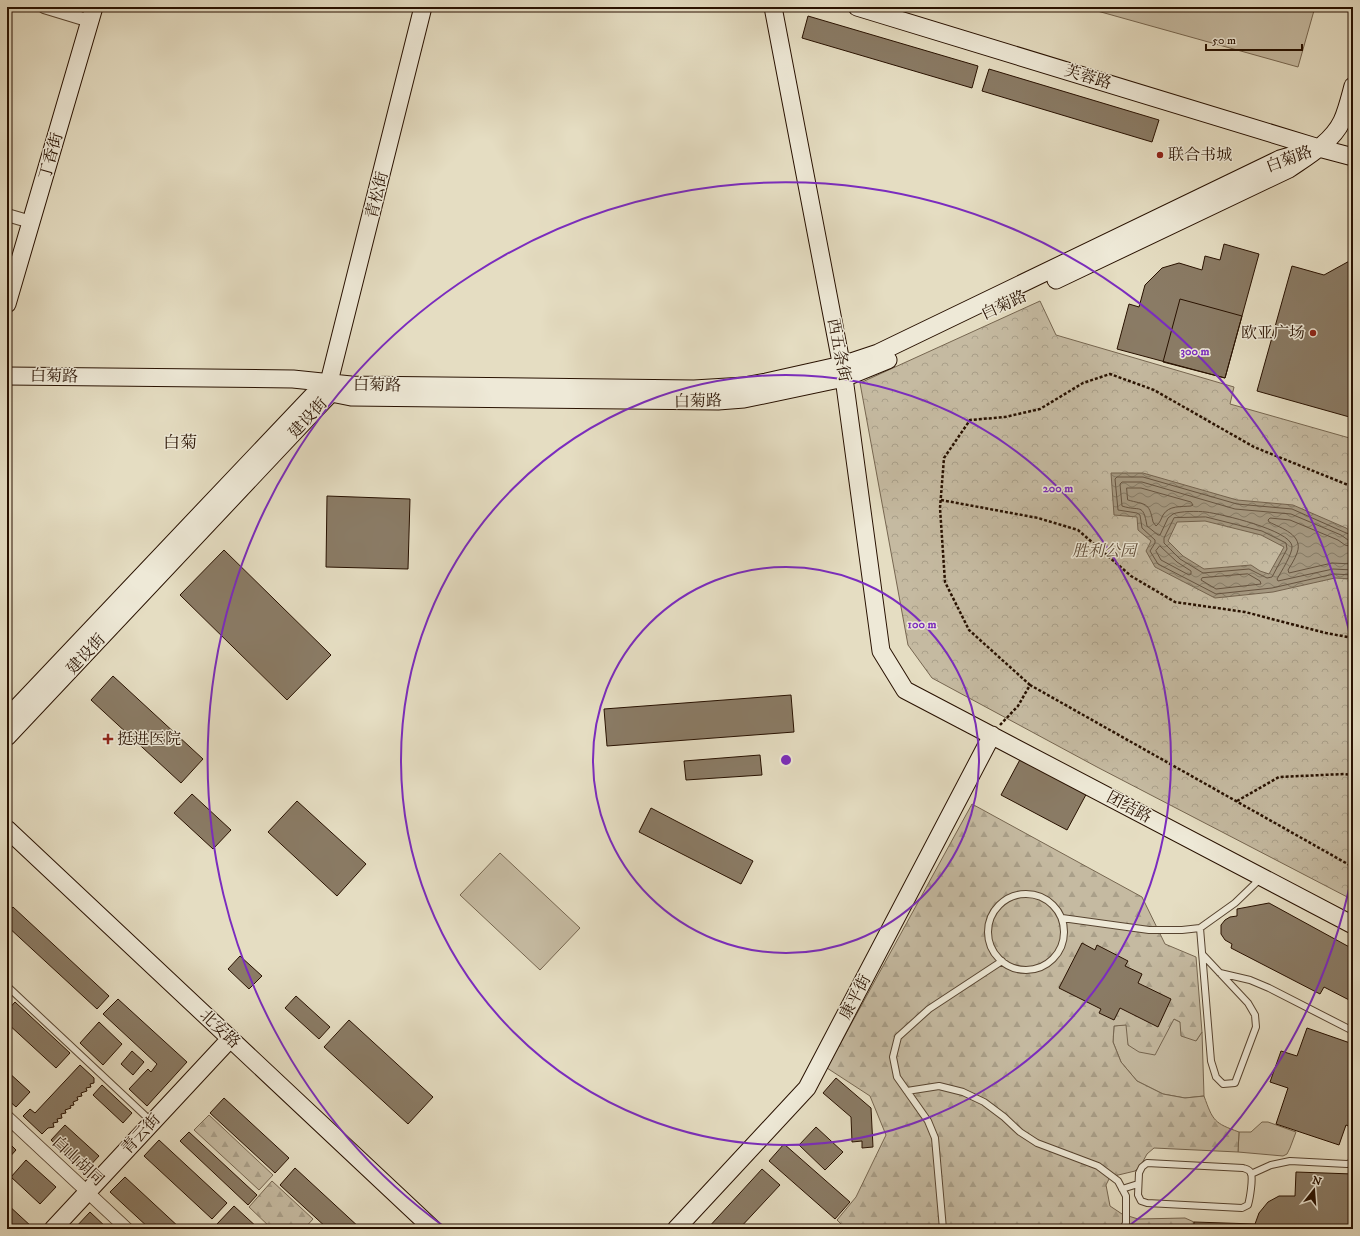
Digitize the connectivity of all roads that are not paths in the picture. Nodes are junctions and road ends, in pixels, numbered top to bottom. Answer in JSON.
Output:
{"nodes":[{"id":1,"x":44,"y":7,"type":"edge"},
{"id":2,"x":423,"y":7,"type":"edge"},
{"id":3,"x":772,"y":7,"type":"edge"},
{"id":4,"x":857,"y":7,"type":"edge"},
{"id":5,"x":92,"y":14,"type":"edge"},
{"id":6,"x":1353,"y":86,"type":"edge"},
{"id":7,"x":1318,"y":148,"type":"junction"},
{"id":8,"x":1353,"y":157,"type":"edge"},
{"id":9,"x":7,"y":215,"type":"edge"},
{"id":10,"x":31,"y":222,"type":"junction"},
{"id":11,"x":7,"y":304,"type":"edge"},
{"id":12,"x":843,"y":372,"type":"junction"},
{"id":13,"x":7,"y":376,"type":"edge"},
{"id":14,"x":326,"y":388,"type":"junction"},
{"id":15,"x":905,"y":690,"type":"joint"},
{"id":16,"x":7,"y":718,"type":"edge"},
{"id":17,"x":992,"y":735,"type":"junction"},
{"id":18,"x":7,"y":737,"type":"edge"},
{"id":19,"x":7,"y":829,"type":"edge"},
{"id":20,"x":1262,"y":877,"type":"junction"},
{"id":21,"x":1062,"y":918,"type":"junction"},
{"id":22,"x":1353,"y":925,"type":"edge"},
{"id":23,"x":1200,"y":928,"type":"junction"},
{"id":24,"x":1203,"y":955,"type":"junction"},
{"id":25,"x":1002,"y":961,"type":"junction"},
{"id":26,"x":1219,"y":972,"type":"junction"},
{"id":27,"x":7,"y":986,"type":"edge"},
{"id":28,"x":1353,"y":1031,"type":"edge"},
{"id":29,"x":230,"y":1039,"type":"junction"},
{"id":30,"x":907,"y":1091,"type":"junction"},
{"id":31,"x":7,"y":1117,"type":"edge"},
{"id":32,"x":153,"y":1122,"type":"junction"},
{"id":33,"x":1353,"y":1162,"type":"edge"},
{"id":34,"x":1251,"y":1174,"type":"junction"},
{"id":35,"x":1138,"y":1184,"type":"junction"},
{"id":36,"x":1122,"y":1189,"type":"junction"},
{"id":37,"x":87,"y":1192,"type":"junction"},
{"id":38,"x":53,"y":1229,"type":"edge"},
{"id":39,"x":127,"y":1229,"type":"edge"},
{"id":40,"x":433,"y":1229,"type":"edge"},
{"id":41,"x":676,"y":1229,"type":"edge"},
{"id":42,"x":943,"y":1229,"type":"edge"},
{"id":43,"x":1124,"y":1229,"type":"edge"}],
"edges":[{"from":1,"to":5,"type":"street"},
{"from":2,"to":14,"type":"street","name":"青松街"},
{"from":3,"to":12,"type":"street","name":"西五条街"},
{"from":4,"to":7,"type":"street","name":"芙蓉路"},
{"from":5,"to":10,"type":"street","name":"丁香街"},
{"from":6,"to":7,"type":"street","name":"白菊路"},
{"from":7,"to":8,"type":"street","name":"芙蓉路"},
{"from":7,"to":12,"type":"street","name":"白菊路"},
{"from":9,"to":10,"type":"street"},
{"from":10,"to":11,"type":"street","name":"丁香街"},
{"from":12,"to":14,"type":"street","name":"白菊路"},
{"from":12,"to":15,"type":"street","name":"西五条街"},
{"from":13,"to":14,"type":"street","name":"白菊路"},
{"from":14,"to":16,"type":"street","name":"建设街"},
{"from":14,"to":18,"type":"street","name":"建设街"},
{"from":15,"to":17,"type":"street","name":"团结路"},
{"from":17,"to":20,"type":"street","name":"团结路"},
{"from":17,"to":41,"type":"street","name":"康平街"},
{"from":19,"to":29,"type":"street","name":"北安路"},
{"from":20,"to":22,"type":"street","name":"团结路"},
{"from":20,"to":23,"type":"lane"},
{"from":21,"to":23,"type":"lane"},
{"from":21,"to":25,"type":"lane"},
{"from":21,"to":25,"type":"lane"},
{"from":23,"to":24,"type":"lane"},
{"from":24,"to":26,"type":"lane"},
{"from":24,"to":26,"type":"lane"},
{"from":25,"to":30,"type":"lane"},
{"from":26,"to":28,"type":"lane"},
{"from":27,"to":32,"type":"lane"},
{"from":29,"to":32,"type":"street","name":"青云街"},
{"from":29,"to":40,"type":"street","name":"北安路"},
{"from":30,"to":36,"type":"lane"},
{"from":30,"to":42,"type":"lane"},
{"from":31,"to":37,"type":"street","name":"白山胡同"},
{"from":32,"to":37,"type":"street","name":"青云街"},
{"from":33,"to":34,"type":"lane"},
{"from":34,"to":35,"type":"lane"},
{"from":34,"to":35,"type":"lane"},
{"from":35,"to":36,"type":"lane"},
{"from":36,"to":43,"type":"lane"},
{"from":37,"to":38,"type":"street","name":"青云街"},
{"from":37,"to":39,"type":"street","name":"白山胡同"}]}
